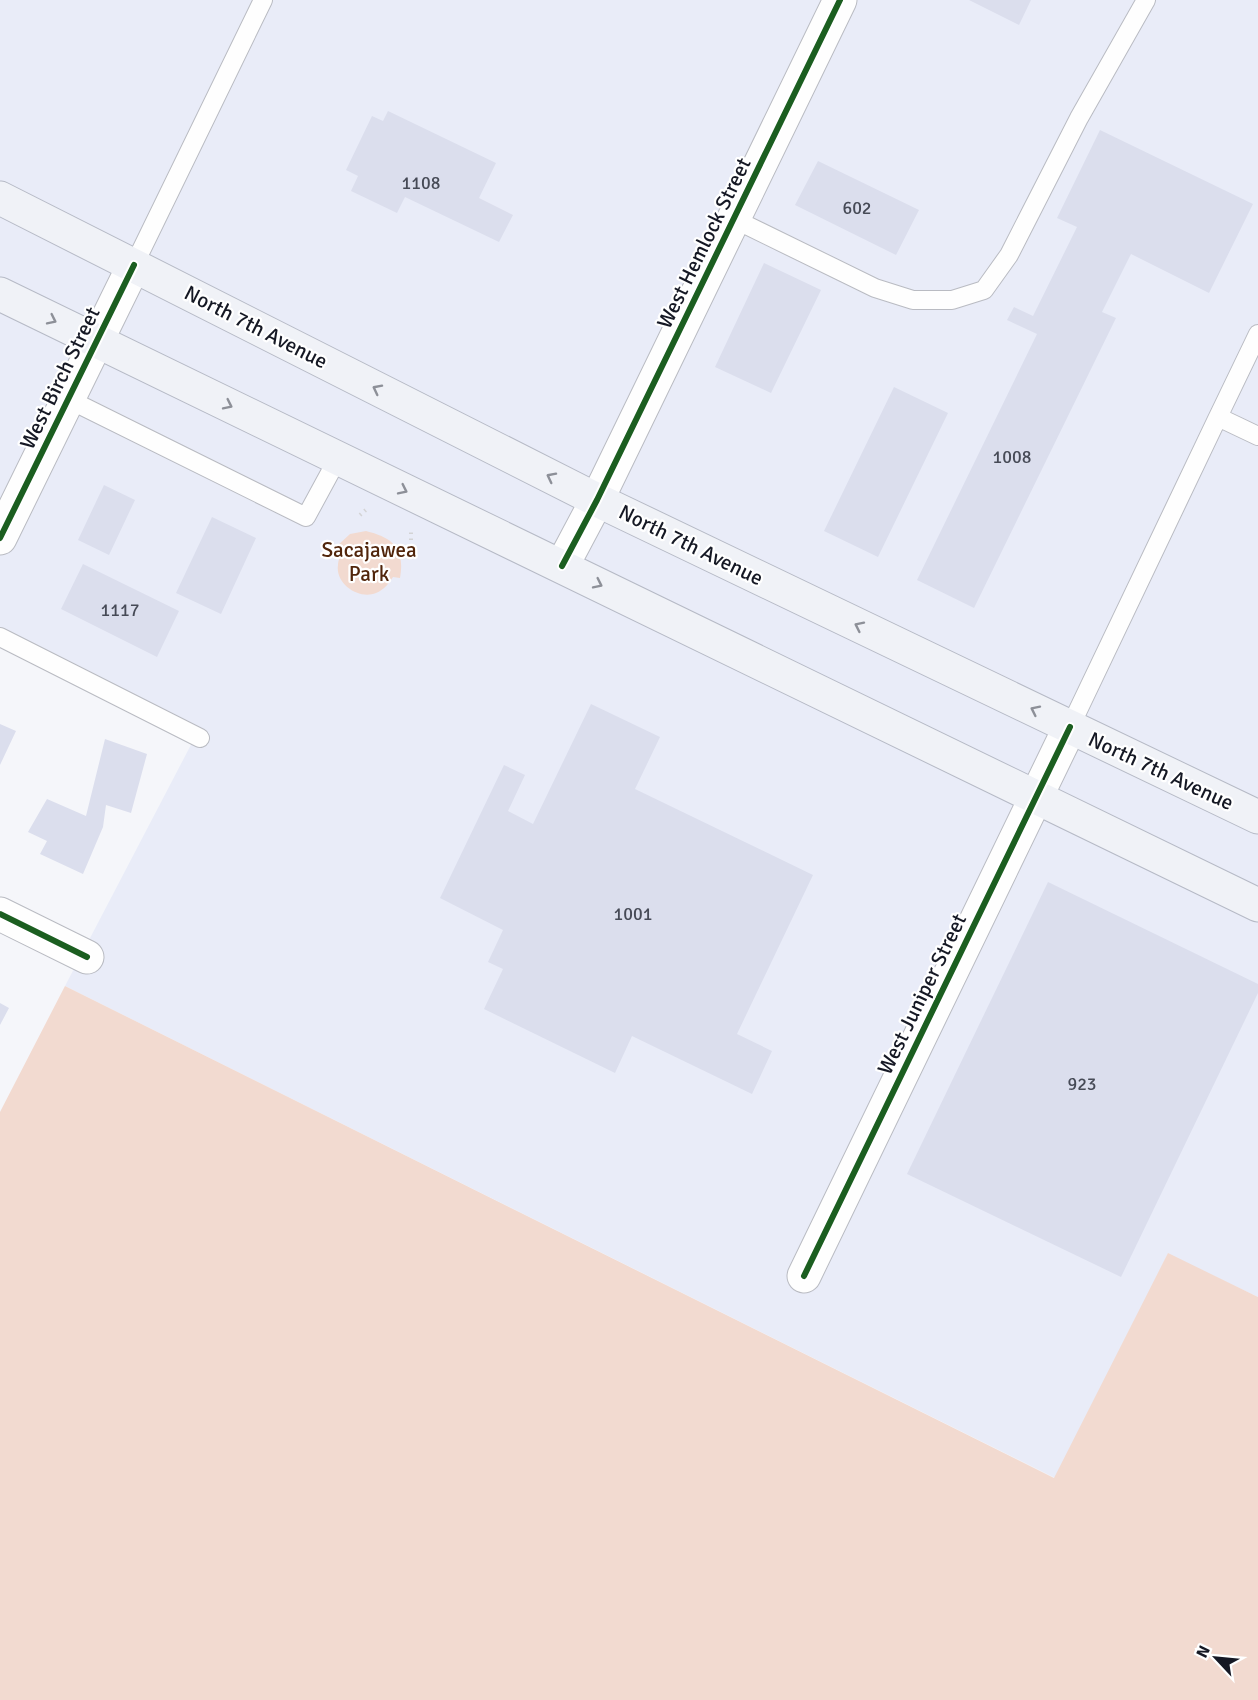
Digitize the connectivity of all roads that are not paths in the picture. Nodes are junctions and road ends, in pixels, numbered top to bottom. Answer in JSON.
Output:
{"nodes":[{"id":1,"x":263,"y":0,"type":"edge"},
{"id":2,"x":840,"y":0,"type":"edge"},
{"id":3,"x":1146,"y":0,"type":"edge"},
{"id":4,"x":0,"y":198,"type":"edge"},
{"id":5,"x":734,"y":219,"type":"junction"},
{"id":6,"x":134,"y":265,"type":"junction"},
{"id":7,"x":0,"y":294,"type":"edge"},
{"id":8,"x":1258,"y":334,"type":"edge"},
{"id":9,"x":97,"y":341,"type":"junction"},
{"id":10,"x":68,"y":399,"type":"junction"},
{"id":11,"x":1218,"y":417,"type":"junction"},
{"id":12,"x":1258,"y":436,"type":"edge"},
{"id":13,"x":338,"y":458,"type":"junction"},
{"id":14,"x":597,"y":500,"type":"junction"},
{"id":15,"x":0,"y":538,"type":"edge"},
{"id":16,"x":562,"y":566,"type":"junction"},
{"id":17,"x":0,"y":637,"type":"edge"},
{"id":18,"x":1070,"y":727,"type":"junction"},
{"id":19,"x":200,"y":738,"type":"dead end"},
{"id":20,"x":1035,"y":798,"type":"junction"},
{"id":21,"x":1258,"y":817,"type":"edge"},
{"id":22,"x":1258,"y":905,"type":"edge"},
{"id":23,"x":0,"y":914,"type":"edge"},
{"id":24,"x":87,"y":957,"type":"dead end"},
{"id":25,"x":804,"y":1276,"type":"dead end"}],
"edges":[{"from":1,"to":6,"type":"lane"},
{"from":2,"to":5,"type":"street","name":"West Hemlock Street"},
{"from":3,"to":5,"type":"lane"},
{"from":4,"to":6,"type":"main road","name":"North 7th Avenue"},
{"from":5,"to":14,"type":"street","name":"West Hemlock Street"},
{"from":6,"to":9,"type":"street","name":"West Birch Street"},
{"from":14,"to":6,"type":"main road","name":"North 7th Avenue","one_way":true},
{"from":7,"to":9,"type":"main road","one_way":true},
{"from":8,"to":11,"type":"lane"},
{"from":9,"to":10,"type":"street","name":"West Birch Street"},
{"from":9,"to":13,"type":"main road","one_way":true},
{"from":10,"to":13,"type":"lane"},
{"from":10,"to":15,"type":"street","name":"West Birch Street"},
{"from":11,"to":12,"type":"lane"},
{"from":11,"to":18,"type":"lane"},
{"from":13,"to":16,"type":"main road","one_way":true},
{"from":14,"to":16,"type":"street","name":"West Hemlock Street"},
{"from":18,"to":14,"type":"main road","name":"North 7th Avenue","one_way":true},
{"from":16,"to":20,"type":"main road","one_way":true},
{"from":17,"to":19,"type":"lane"},
{"from":18,"to":20,"type":"street","name":"West Juniper Street"},
{"from":18,"to":21,"type":"main road","name":"North 7th Avenue"},
{"from":20,"to":22,"type":"main road"},
{"from":20,"to":25,"type":"street","name":"West Juniper Street"},
{"from":23,"to":24,"type":"street"}]}
